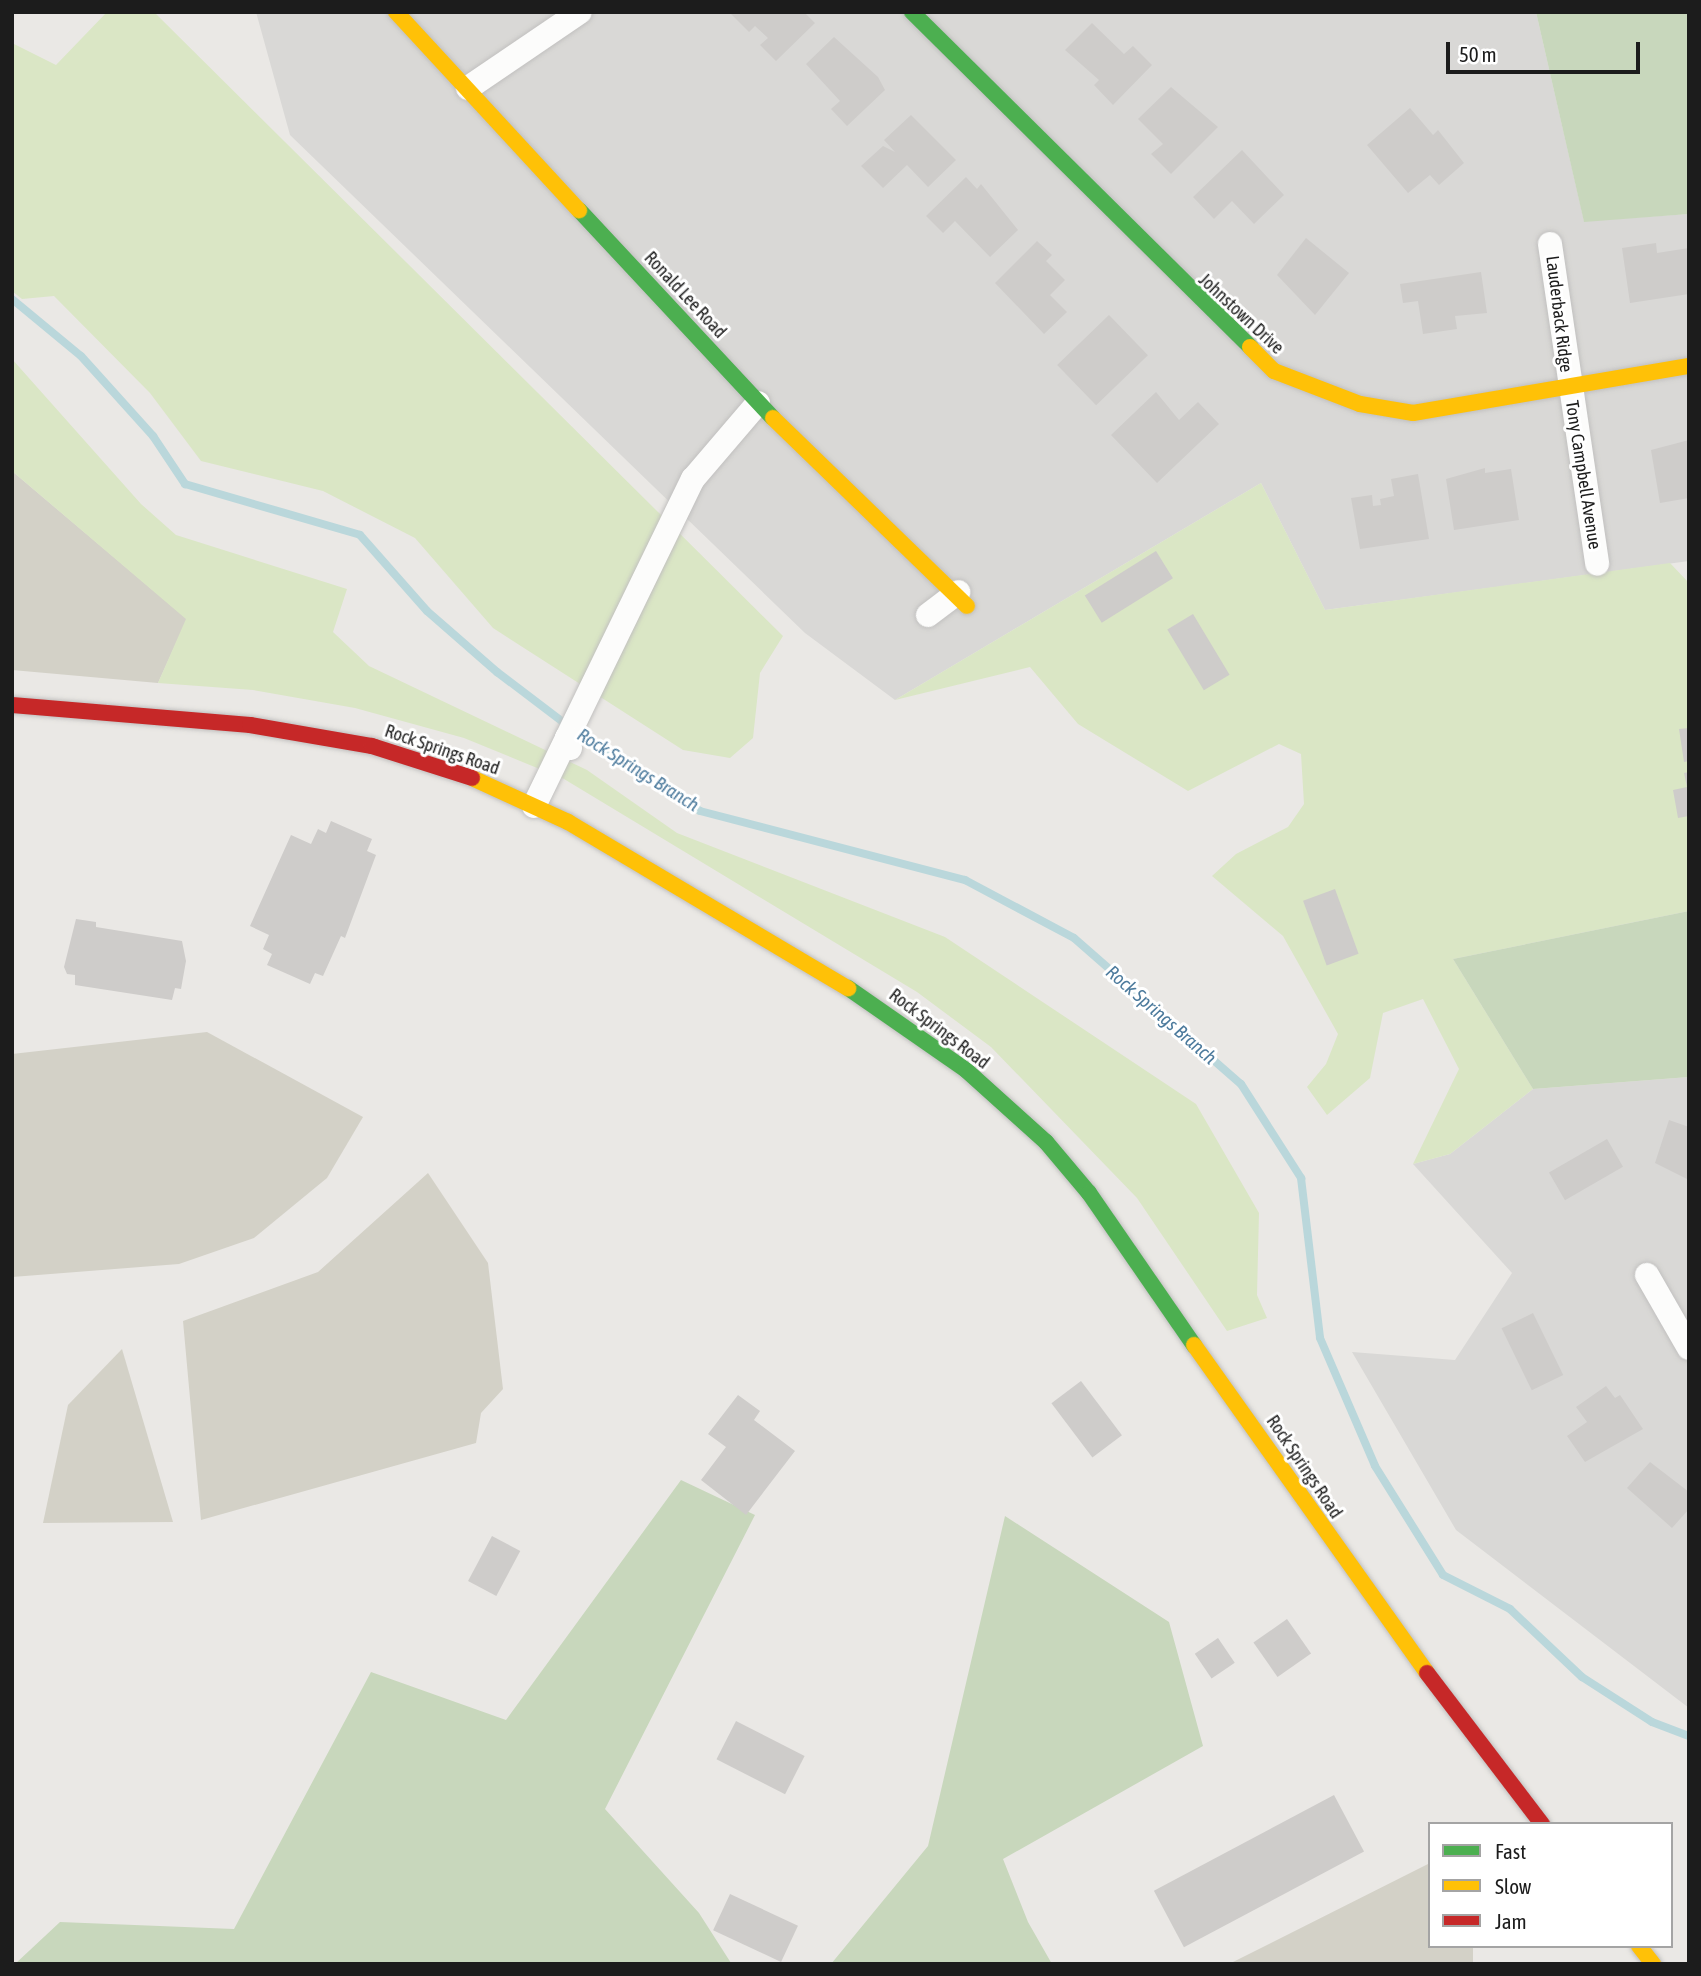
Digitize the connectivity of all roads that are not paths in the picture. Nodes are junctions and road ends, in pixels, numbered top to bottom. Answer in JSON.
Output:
{"nodes":[{"id":1,"x":396,"y":12,"type":"edge"},
{"id":2,"x":580,"y":12,"type":"edge"},
{"id":3,"x":912,"y":12,"type":"edge"},
{"id":4,"x":468,"y":88,"type":"junction"},
{"id":5,"x":1549,"y":244,"type":"dead end"},
{"id":6,"x":1689,"y":366,"type":"edge"},
{"id":7,"x":1568,"y":385,"type":"junction"},
{"id":8,"x":758,"y":403,"type":"junction"},
{"id":9,"x":1597,"y":564,"type":"dead end"},
{"id":10,"x":962,"y":599,"type":"joint"},
{"id":11,"x":928,"y":615,"type":"dead end"},
{"id":12,"x":12,"y":705,"type":"edge"},
{"id":13,"x":534,"y":806,"type":"junction"},
{"id":14,"x":1647,"y":1275,"type":"dead end"},
{"id":15,"x":1689,"y":1348,"type":"edge"},
{"id":16,"x":1540,"y":1822,"type":"edge"},
{"id":17,"x":1641,"y":1948,"type":"edge"},
{"id":18,"x":1653,"y":1964,"type":"edge"}],
"edges":[{"from":1,"to":4,"type":"street","name":"Ronald Lee Road"},
{"from":2,"to":4,"type":"street"},
{"from":3,"to":7,"type":"street","name":"Johnstown Drive"},
{"from":4,"to":8,"type":"street","name":"Ronald Lee Road"},
{"from":5,"to":7,"type":"street","name":"Lauderback Ridge"},
{"from":6,"to":7,"type":"street","name":"Johnstown Drive"},
{"from":7,"to":9,"type":"street","name":"Tony Campbell Avenue"},
{"from":8,"to":10,"type":"street","name":"Ronald Lee Road"},
{"from":8,"to":13,"type":"street"},
{"from":10,"to":11,"type":"street"},
{"from":12,"to":13,"type":"street","name":"Rock Springs Road"},
{"from":13,"to":16,"type":"street","name":"Rock Springs Road"},
{"from":14,"to":15,"type":"street"},
{"from":17,"to":18,"type":"street"}]}
